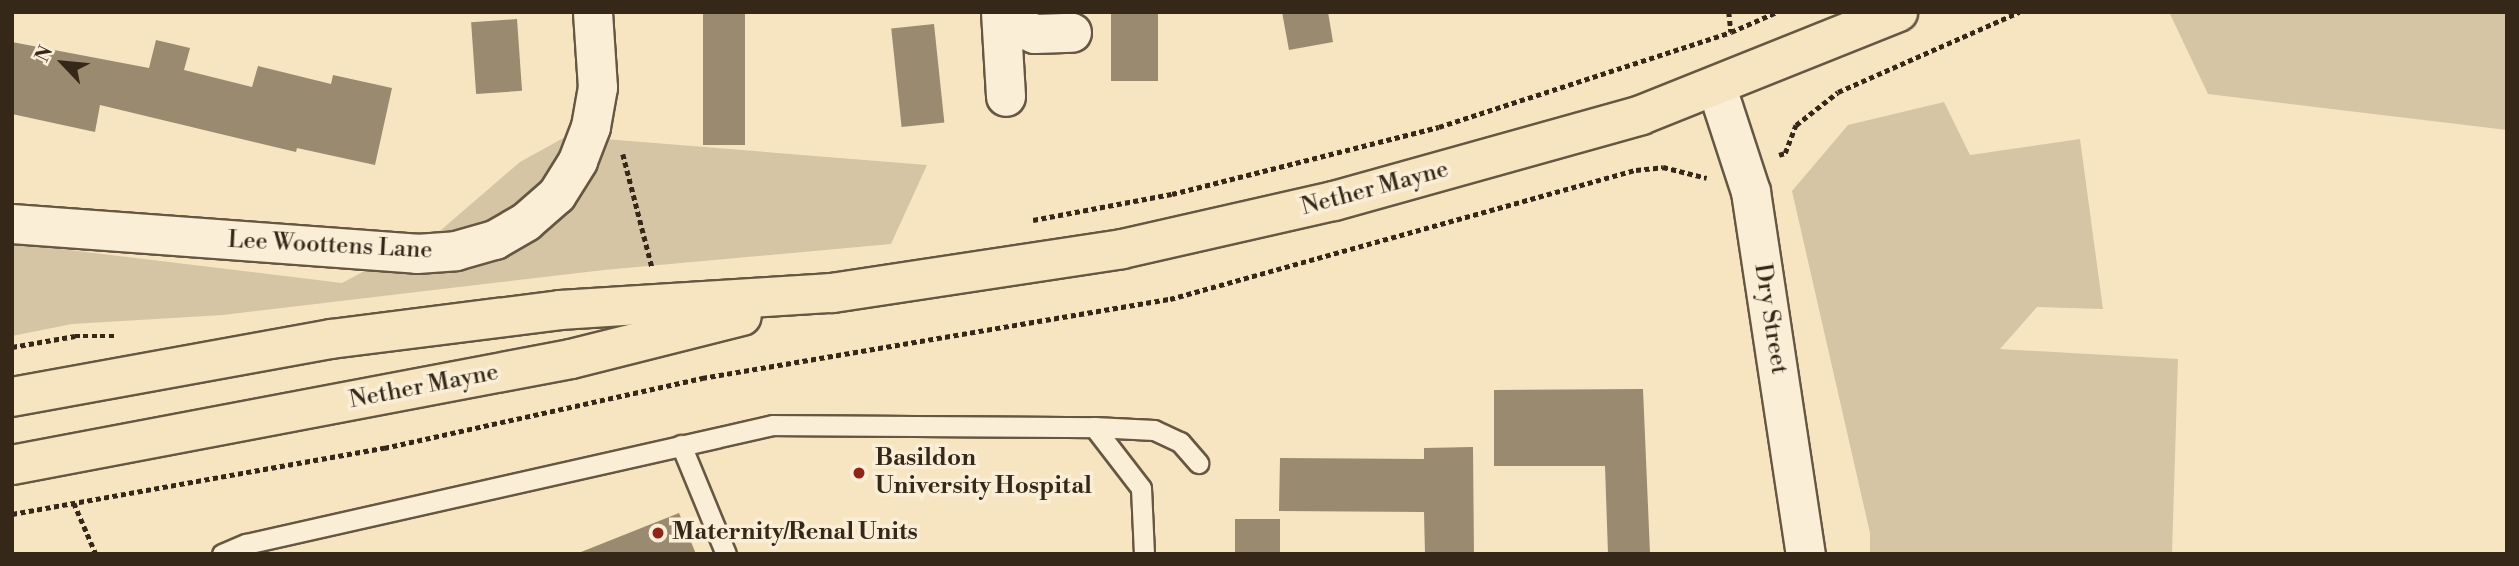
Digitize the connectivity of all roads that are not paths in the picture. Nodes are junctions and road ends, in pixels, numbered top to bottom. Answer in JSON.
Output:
{"nodes":[{"id":1,"x":593,"y":12,"type":"edge"},
{"id":2,"x":1000,"y":12,"type":"edge"},
{"id":3,"x":1009,"y":12,"type":"edge"},
{"id":4,"x":1898,"y":12,"type":"edge"},
{"id":5,"x":1072,"y":33,"type":"dead end"},
{"id":6,"x":1717,"y":88,"type":"junction"},
{"id":7,"x":1006,"y":97,"type":"dead end"},
{"id":8,"x":12,"y":224,"type":"edge"},
{"id":9,"x":832,"y":293,"type":"junction"},
{"id":10,"x":12,"y":397,"type":"edge"},
{"id":11,"x":1094,"y":427,"type":"junction"},
{"id":12,"x":681,"y":445,"type":"junction"},
{"id":13,"x":1198,"y":463,"type":"dead end"},
{"id":14,"x":12,"y":464,"type":"edge"},
{"id":15,"x":248,"y":549,"type":"edge"},
{"id":16,"x":222,"y":554,"type":"edge"},
{"id":17,"x":726,"y":554,"type":"edge"},
{"id":18,"x":1144,"y":554,"type":"edge"},
{"id":19,"x":1807,"y":554,"type":"edge"}],
"edges":[{"from":1,"to":8,"type":"street","name":"Lee Woottens Lane"},
{"from":2,"to":7,"type":"street"},
{"from":3,"to":5,"type":"street"},
{"from":4,"to":6,"type":"main road","name":"Nether Mayne"},
{"from":6,"to":9,"type":"main road","name":"Nether Mayne"},
{"from":6,"to":19,"type":"street","name":"Dry Street"},
{"from":9,"to":10,"type":"main road","name":"Nether Mayne"},
{"from":9,"to":14,"type":"main road","name":"Nether Mayne"},
{"from":11,"to":12,"type":"lane"},
{"from":11,"to":13,"type":"lane"},
{"from":11,"to":18,"type":"lane"},
{"from":12,"to":15,"type":"lane"},
{"from":12,"to":17,"type":"lane"},
{"from":15,"to":16,"type":"lane"}]}
